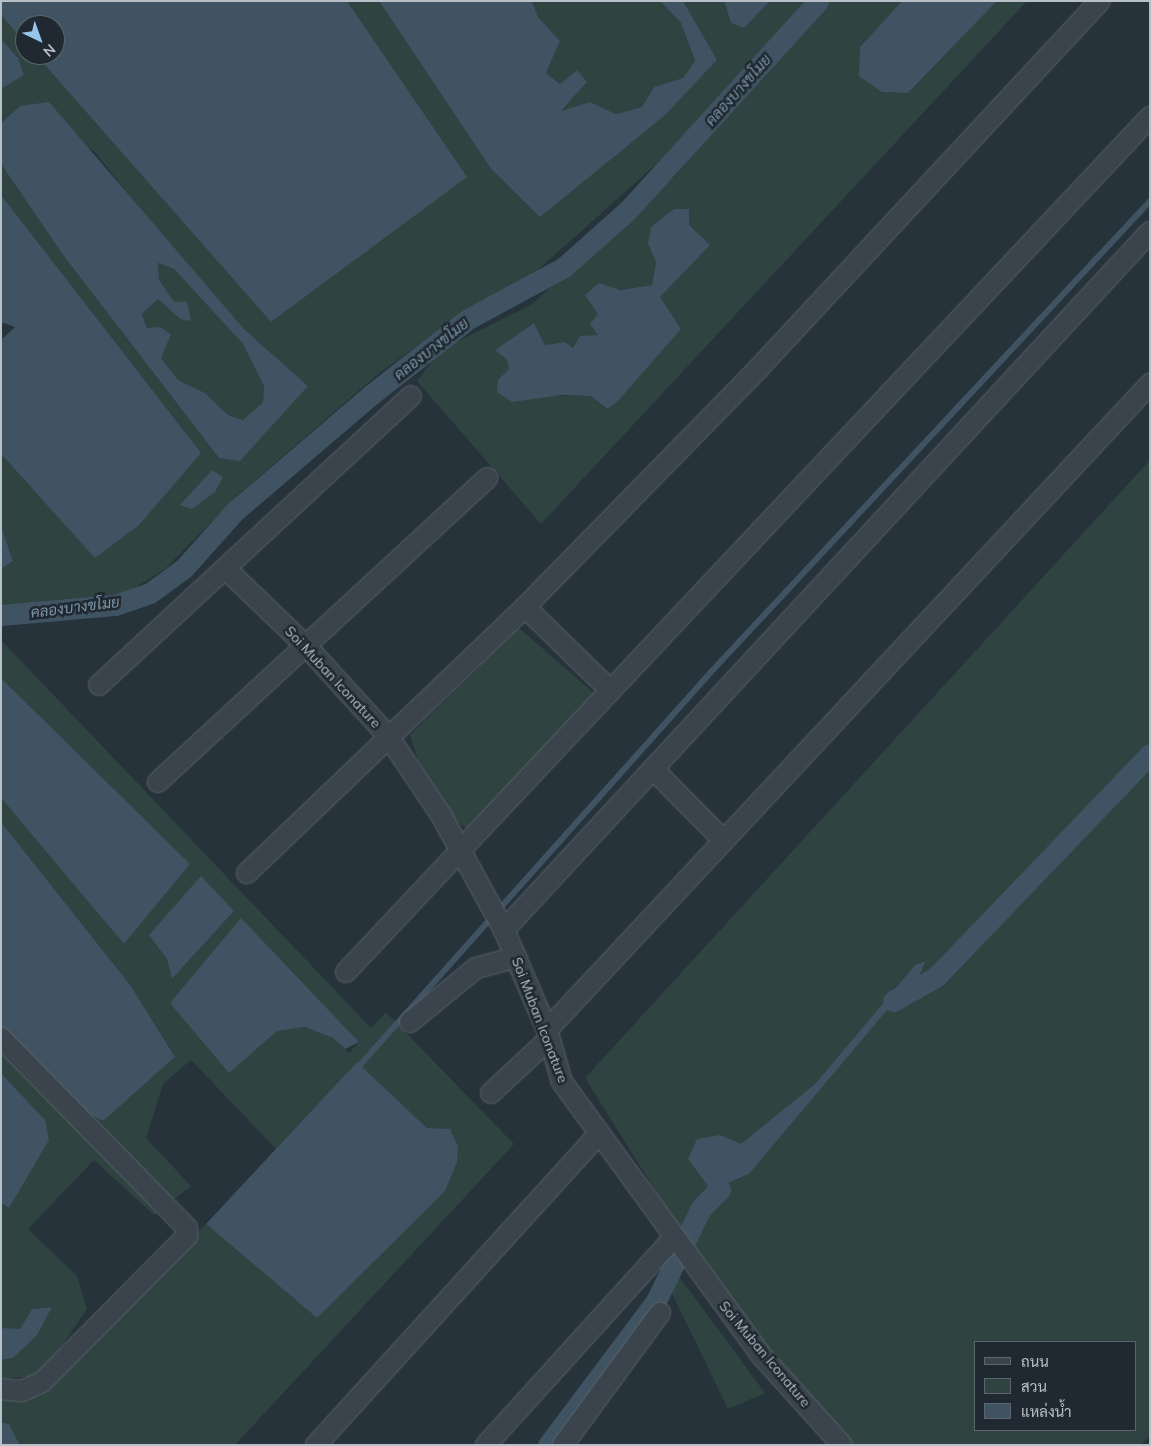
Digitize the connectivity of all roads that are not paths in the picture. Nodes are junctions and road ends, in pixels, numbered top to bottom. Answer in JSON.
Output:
{"nodes":[{"id":1,"x":1100,"y":1,"type":"edge"},
{"id":2,"x":1150,"y":117,"type":"edge"},
{"id":3,"x":1150,"y":232,"type":"edge"},
{"id":4,"x":1150,"y":384,"type":"edge"},
{"id":5,"x":410,"y":396,"type":"dead end"},
{"id":6,"x":487,"y":478,"type":"dead end"},
{"id":7,"x":228,"y":571,"type":"junction"},
{"id":8,"x":525,"y":607,"type":"junction"},
{"id":9,"x":308,"y":648,"type":"junction"},
{"id":10,"x":99,"y":685,"type":"dead end"},
{"id":11,"x":609,"y":690,"type":"junction"},
{"id":12,"x":388,"y":736,"type":"junction"},
{"id":13,"x":653,"y":769,"type":"junction"},
{"id":14,"x":158,"y":782,"type":"dead end"},
{"id":15,"x":723,"y":840,"type":"junction"},
{"id":16,"x":458,"y":850,"type":"junction"},
{"id":17,"x":247,"y":873,"type":"dead end"},
{"id":18,"x":497,"y":918,"type":"junction"},
{"id":19,"x":517,"y":957,"type":"junction"},
{"id":20,"x":346,"y":972,"type":"dead end"},
{"id":21,"x":410,"y":1022,"type":"dead end"},
{"id":22,"x":548,"y":1035,"type":"junction"},
{"id":23,"x":1,"y":1038,"type":"edge"},
{"id":24,"x":491,"y":1093,"type":"dead end"},
{"id":25,"x":597,"y":1136,"type":"junction"},
{"id":26,"x":673,"y":1239,"type":"junction"},
{"id":27,"x":660,"y":1313,"type":"dead end"},
{"id":28,"x":1,"y":1389,"type":"edge"},
{"id":29,"x":316,"y":1445,"type":"edge"},
{"id":30,"x":486,"y":1445,"type":"edge"},
{"id":31,"x":563,"y":1445,"type":"edge"},
{"id":32,"x":842,"y":1445,"type":"edge"}],
"edges":[{"from":1,"to":8,"type":"street"},
{"from":2,"to":11,"type":"street"},
{"from":3,"to":13,"type":"street"},
{"from":4,"to":15,"type":"street"},
{"from":5,"to":7,"type":"street"},
{"from":6,"to":9,"type":"street"},
{"from":7,"to":9,"type":"street","name":"Soi Muban Iconature"},
{"from":7,"to":10,"type":"street"},
{"from":8,"to":11,"type":"street"},
{"from":8,"to":12,"type":"street"},
{"from":9,"to":12,"type":"street","name":"Soi Muban Iconature"},
{"from":9,"to":14,"type":"street"},
{"from":11,"to":16,"type":"street"},
{"from":12,"to":16,"type":"street","name":"Soi Muban Iconature"},
{"from":12,"to":17,"type":"street"},
{"from":13,"to":15,"type":"street"},
{"from":13,"to":18,"type":"street"},
{"from":15,"to":22,"type":"street"},
{"from":16,"to":18,"type":"street","name":"Soi Muban Iconature"},
{"from":16,"to":20,"type":"street"},
{"from":18,"to":19,"type":"street","name":"Soi Muban Iconature"},
{"from":19,"to":21,"type":"street"},
{"from":19,"to":22,"type":"street","name":"Soi Muban Iconature"},
{"from":22,"to":24,"type":"street"},
{"from":22,"to":25,"type":"street","name":"Soi Muban Iconature"},
{"from":23,"to":28,"type":"street"},
{"from":25,"to":26,"type":"street","name":"Soi Muban Iconature"},
{"from":25,"to":29,"type":"street"},
{"from":26,"to":30,"type":"street"},
{"from":26,"to":32,"type":"street","name":"Soi Muban Iconature"},
{"from":27,"to":31,"type":"street"}]}
